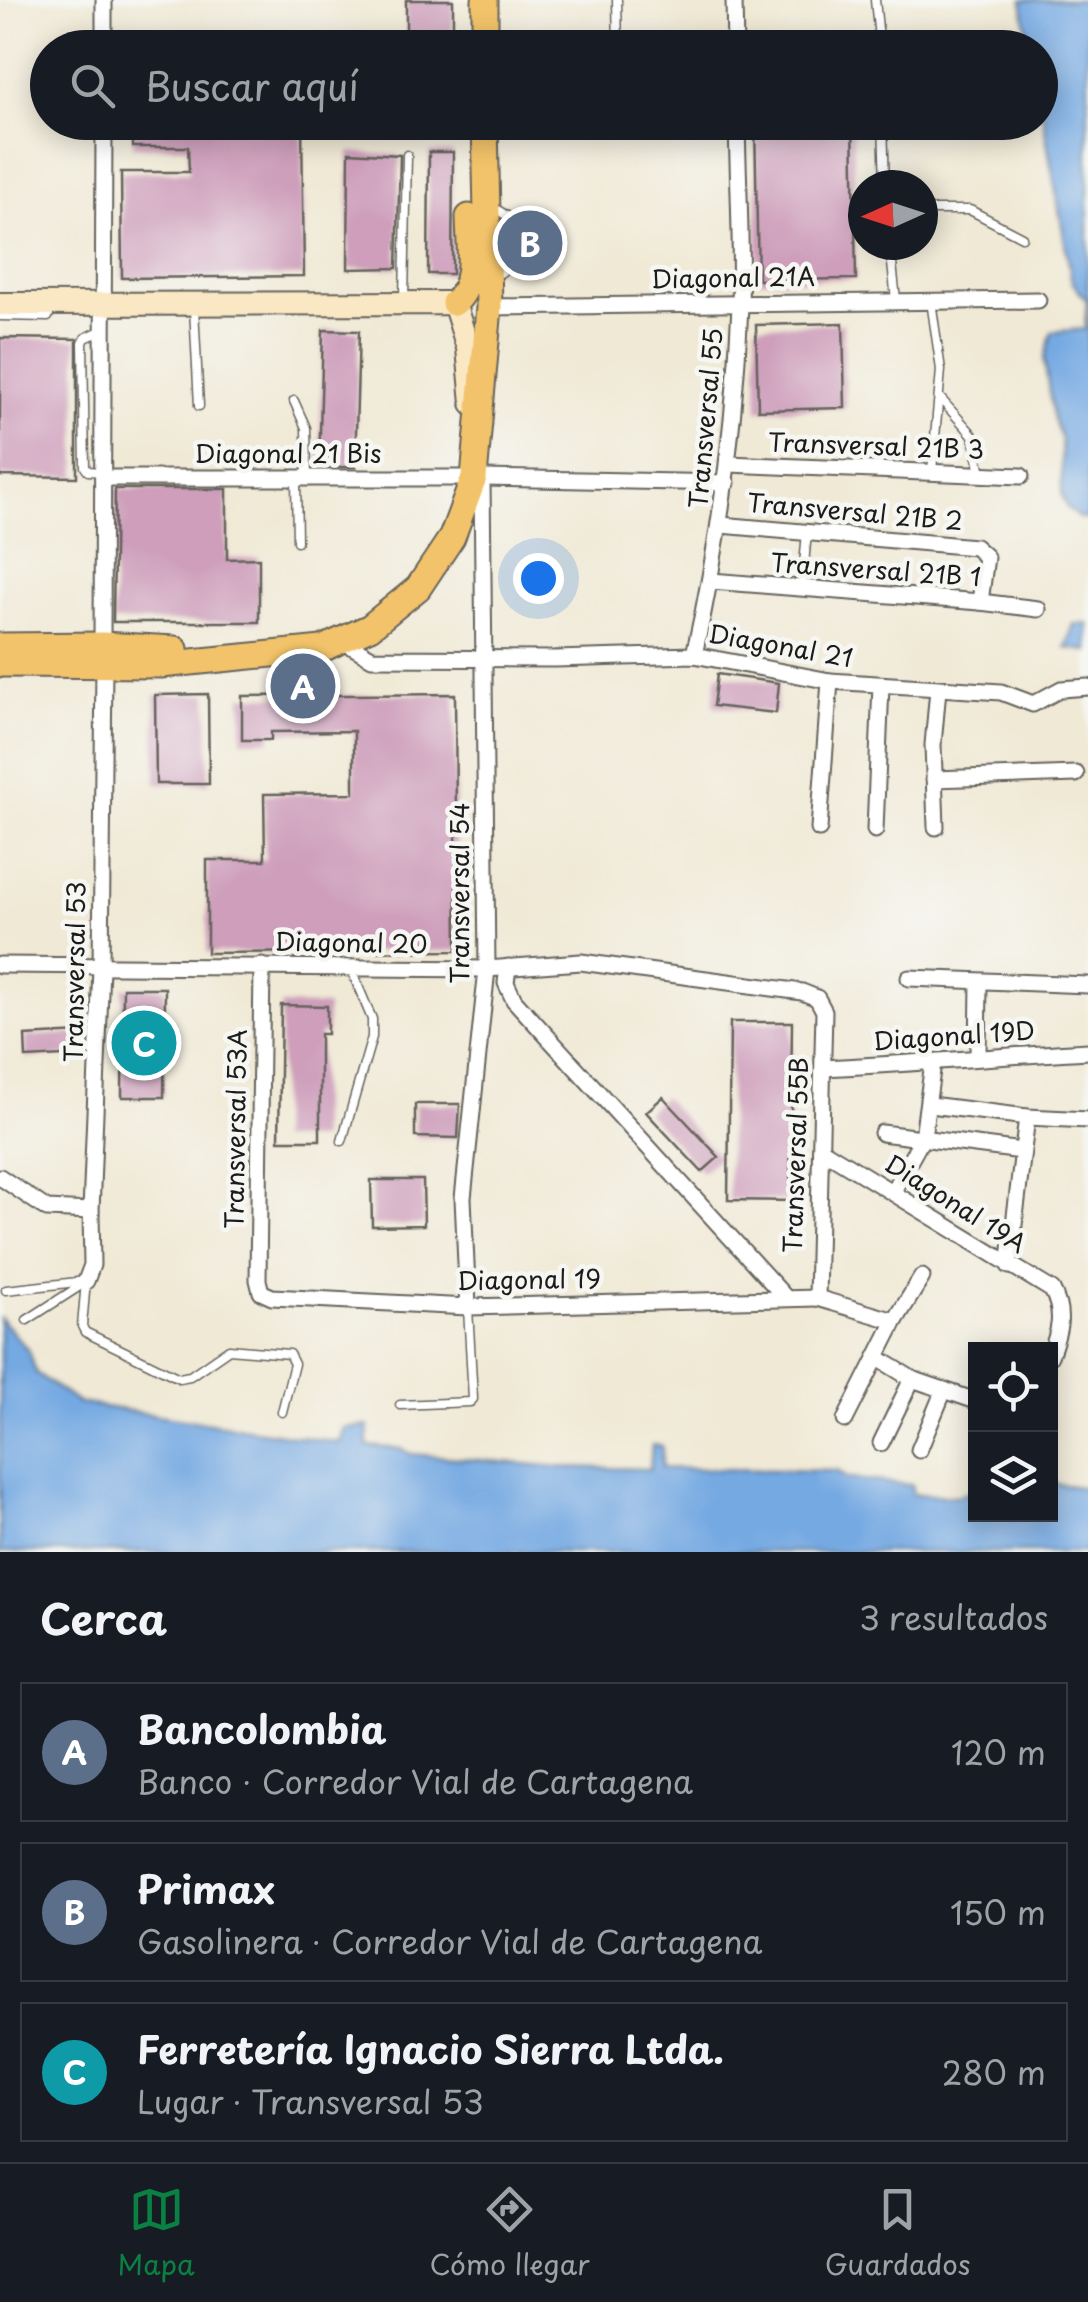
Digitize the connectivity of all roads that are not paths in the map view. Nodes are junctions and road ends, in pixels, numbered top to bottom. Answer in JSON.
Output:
{"nodes":[{"id":1,"x":104,"y":0,"type":"edge"},
{"id":2,"x":469,"y":0,"type":"edge"},
{"id":3,"x":486,"y":0,"type":"edge"},
{"id":4,"x":617,"y":0,"type":"edge"},
{"id":5,"x":734,"y":0,"type":"edge"},
{"id":6,"x":875,"y":0,"type":"edge"},
{"id":7,"x":104,"y":30,"type":"edge"},
{"id":8,"x":469,"y":30,"type":"edge"},
{"id":9,"x":486,"y":30,"type":"edge"},
{"id":10,"x":618,"y":30,"type":"edge"},
{"id":11,"x":735,"y":30,"type":"edge"},
{"id":12,"x":878,"y":30,"type":"edge"},
{"id":13,"x":104,"y":140,"type":"edge"},
{"id":14,"x":469,"y":140,"type":"edge"},
{"id":15,"x":486,"y":140,"type":"edge"},
{"id":16,"x":737,"y":140,"type":"edge"},
{"id":17,"x":884,"y":140,"type":"edge"},
{"id":18,"x":407,"y":155,"type":"dead end"},
{"id":19,"x":885,"y":170,"type":"edge"},
{"id":20,"x":486,"y":202,"type":"junction"},
{"id":21,"x":938,"y":210,"type":"edge"},
{"id":22,"x":536,"y":234,"type":"dead end"},
{"id":23,"x":1022,"y":237,"type":"dead end"},
{"id":24,"x":536,"y":251,"type":"dead end"},
{"id":25,"x":892,"y":260,"type":"edge"},
{"id":26,"x":487,"y":281,"type":"junction"},
{"id":27,"x":1038,"y":300,"type":"dead end"},
{"id":28,"x":896,"y":302,"type":"junction"},
{"id":29,"x":931,"y":302,"type":"junction"},
{"id":30,"x":404,"y":303,"type":"junction"},
{"id":31,"x":454,"y":303,"type":"junction"},
{"id":32,"x":0,"y":304,"type":"edge"},
{"id":33,"x":53,"y":304,"type":"junction"},
{"id":34,"x":103,"y":304,"type":"junction"},
{"id":35,"x":194,"y":304,"type":"junction"},
{"id":36,"x":740,"y":304,"type":"junction"},
{"id":37,"x":489,"y":307,"type":"junction"},
{"id":38,"x":0,"y":316,"type":"edge"},
{"id":39,"x":939,"y":397,"type":"junction"},
{"id":40,"x":294,"y":401,"type":"dead end"},
{"id":41,"x":199,"y":406,"type":"dead end"},
{"id":42,"x":477,"y":446,"type":"junction"},
{"id":43,"x":729,"y":464,"type":"junction"},
{"id":44,"x":932,"y":471,"type":"junction"},
{"id":45,"x":981,"y":474,"type":"junction"},
{"id":46,"x":103,"y":475,"type":"junction"},
{"id":47,"x":1021,"y":476,"type":"dead end"},
{"id":48,"x":478,"y":478,"type":"junction"},
{"id":49,"x":302,"y":479,"type":"junction"},
{"id":50,"x":727,"y":483,"type":"junction"},
{"id":51,"x":720,"y":525,"type":"junction"},
{"id":52,"x":807,"y":532,"type":"junction"},
{"id":53,"x":297,"y":540,"type":"dead end"},
{"id":54,"x":711,"y":581,"type":"junction"},
{"id":55,"x":802,"y":589,"type":"junction"},
{"id":56,"x":980,"y":602,"type":"junction"},
{"id":57,"x":1038,"y":609,"type":"dead end"},
{"id":58,"x":344,"y":642,"type":"junction"},
{"id":59,"x":0,"y":646,"type":"edge"},
{"id":60,"x":103,"y":655,"type":"junction"},
{"id":61,"x":694,"y":655,"type":"junction"},
{"id":62,"x":483,"y":658,"type":"junction"},
{"id":63,"x":0,"y":664,"type":"edge"},
{"id":64,"x":830,"y":682,"type":"junction"},
{"id":65,"x":882,"y":685,"type":"junction"},
{"id":66,"x":1088,"y":687,"type":"edge"},
{"id":67,"x":938,"y":689,"type":"junction"},
{"id":68,"x":1076,"y":774,"type":"dead end"},
{"id":69,"x":934,"y":778,"type":"junction"},
{"id":70,"x":936,"y":827,"type":"dead end"},
{"id":71,"x":819,"y":829,"type":"dead end"},
{"id":72,"x":874,"y":830,"type":"dead end"},
{"id":73,"x":0,"y":965,"type":"edge"},
{"id":74,"x":262,"y":966,"type":"junction"},
{"id":75,"x":350,"y":967,"type":"junction"},
{"id":76,"x":508,"y":967,"type":"junction"},
{"id":77,"x":102,"y":968,"type":"junction"},
{"id":78,"x":487,"y":969,"type":"junction"},
{"id":79,"x":909,"y":978,"type":"dead end"},
{"id":80,"x":979,"y":982,"type":"junction"},
{"id":81,"x":1088,"y":985,"type":"edge"},
{"id":82,"x":817,"y":998,"type":"joint"},
{"id":83,"x":1088,"y":1051,"type":"edge"},
{"id":84,"x":978,"y":1057,"type":"junction"},
{"id":85,"x":933,"y":1063,"type":"junction"},
{"id":86,"x":824,"y":1068,"type":"junction"},
{"id":87,"x":930,"y":1105,"type":"junction"},
{"id":88,"x":1027,"y":1117,"type":"junction"},
{"id":89,"x":1088,"y":1120,"type":"edge"},
{"id":90,"x":882,"y":1133,"type":"dead end"},
{"id":91,"x":922,"y":1137,"type":"junction"},
{"id":92,"x":342,"y":1142,"type":"dead end"},
{"id":93,"x":821,"y":1149,"type":"junction"},
{"id":94,"x":1022,"y":1151,"type":"junction"},
{"id":95,"x":0,"y":1177,"type":"edge"},
{"id":96,"x":893,"y":1191,"type":"junction"},
{"id":97,"x":91,"y":1211,"type":"junction"},
{"id":98,"x":1009,"y":1266,"type":"junction"},
{"id":99,"x":922,"y":1277,"type":"dead end"},
{"id":100,"x":86,"y":1281,"type":"junction"},
{"id":101,"x":6,"y":1290,"type":"dead end"},
{"id":102,"x":261,"y":1292,"type":"joint"},
{"id":103,"x":800,"y":1297,"type":"junction"},
{"id":104,"x":468,"y":1307,"type":"junction"},
{"id":105,"x":27,"y":1320,"type":"dead end"},
{"id":106,"x":895,"y":1320,"type":"junction"},
{"id":107,"x":1055,"y":1342,"type":"edge"},
{"id":108,"x":878,"y":1358,"type":"junction"},
{"id":109,"x":912,"y":1379,"type":"junction"},
{"id":110,"x":944,"y":1390,"type":"junction"},
{"id":111,"x":968,"y":1398,"type":"edge"},
{"id":112,"x":400,"y":1405,"type":"dead end"},
{"id":113,"x":282,"y":1412,"type":"dead end"},
{"id":114,"x":845,"y":1420,"type":"dead end"},
{"id":115,"x":881,"y":1443,"type":"dead end"},
{"id":116,"x":919,"y":1450,"type":"dead end"}],
"edges":[{"from":1,"to":7,"type":"street"},
{"from":2,"to":8,"type":"main road"},
{"from":3,"to":9,"type":"main road"},
{"from":4,"to":10,"type":"lane"},
{"from":5,"to":11,"type":"street"},
{"from":6,"to":12,"type":"lane"},
{"from":13,"to":34,"type":"street","name":"Transversal 53"},
{"from":14,"to":31,"type":"main road"},
{"from":15,"to":20,"type":"main road"},
{"from":16,"to":36,"type":"street","name":"Transversal 55"},
{"from":17,"to":19,"type":"lane"},
{"from":18,"to":30,"type":"lane"},
{"from":20,"to":22,"type":"lane"},
{"from":20,"to":26,"type":"main road"},
{"from":21,"to":23,"type":"lane"},
{"from":24,"to":26,"type":"lane"},
{"from":25,"to":28,"type":"lane"},
{"from":26,"to":37,"type":"main road"},
{"from":27,"to":29,"type":"street","name":"Diagonal 21A"},
{"from":28,"to":29,"type":"street","name":"Diagonal 21A"},
{"from":28,"to":36,"type":"street","name":"Diagonal 21A"},
{"from":29,"to":39,"type":"lane"},
{"from":30,"to":31,"type":"street"},
{"from":30,"to":35,"type":"street"},
{"from":31,"to":42,"type":"street"},
{"from":32,"to":33,"type":"street"},
{"from":33,"to":34,"type":"street"},
{"from":33,"to":38,"type":"lane"},
{"from":34,"to":35,"type":"street"},
{"from":34,"to":46,"type":"street","name":"Transversal 53"},
{"from":35,"to":41,"type":"lane"},
{"from":36,"to":37,"type":"street","name":"Diagonal 21A"},
{"from":36,"to":43,"type":"street","name":"Transversal 55"},
{"from":37,"to":42,"type":"main road"},
{"from":39,"to":44,"type":"lane"},
{"from":39,"to":45,"type":"lane"},
{"from":40,"to":49,"type":"lane"},
{"from":42,"to":48,"type":"main road"},
{"from":43,"to":44,"type":"street","name":"Transversal 21B 3"},
{"from":43,"to":50,"type":"street","name":"Transversal 55"},
{"from":44,"to":45,"type":"street","name":"Transversal 21B 3"},
{"from":45,"to":47,"type":"street","name":"Transversal 21B 3"},
{"from":46,"to":49,"type":"street","name":"Diagonal 21 Bis"},
{"from":46,"to":60,"type":"street","name":"Transversal 53"},
{"from":48,"to":49,"type":"street","name":"Diagonal 21 Bis"},
{"from":48,"to":50,"type":"street"},
{"from":48,"to":58,"type":"main road"},
{"from":48,"to":62,"type":"street","name":"Transversal 54"},
{"from":49,"to":53,"type":"lane"},
{"from":50,"to":51,"type":"street","name":"Transversal 55"},
{"from":51,"to":52,"type":"street","name":"Transversal 21B 2"},
{"from":51,"to":54,"type":"street","name":"Transversal 55"},
{"from":52,"to":55,"type":"lane"},
{"from":52,"to":56,"type":"street","name":"Transversal 21B 2"},
{"from":54,"to":55,"type":"street","name":"Transversal 21B 1"},
{"from":54,"to":61,"type":"street","name":"Transversal 55"},
{"from":55,"to":56,"type":"street","name":"Transversal 21B 1"},
{"from":56,"to":57,"type":"street","name":"Transversal 21B 1"},
{"from":58,"to":60,"type":"main road"},
{"from":58,"to":62,"type":"street","name":"Diagonal 21"},
{"from":59,"to":60,"type":"main road"},
{"from":60,"to":63,"type":"main road"},
{"from":60,"to":77,"type":"street","name":"Transversal 53"},
{"from":61,"to":62,"type":"street","name":"Diagonal 21"},
{"from":61,"to":64,"type":"street","name":"Diagonal 21"},
{"from":62,"to":78,"type":"street","name":"Transversal 54"},
{"from":64,"to":65,"type":"street","name":"Diagonal 21"},
{"from":64,"to":71,"type":"street"},
{"from":65,"to":67,"type":"street","name":"Diagonal 21"},
{"from":65,"to":72,"type":"street"},
{"from":66,"to":67,"type":"street","name":"Diagonal 21"},
{"from":67,"to":69,"type":"street"},
{"from":68,"to":69,"type":"street"},
{"from":69,"to":70,"type":"street"},
{"from":73,"to":77,"type":"street","name":"Diagonal 20"},
{"from":74,"to":75,"type":"street","name":"Diagonal 20"},
{"from":74,"to":77,"type":"street","name":"Diagonal 20"},
{"from":74,"to":102,"type":"street","name":"Transversal 53A"},
{"from":75,"to":78,"type":"street","name":"Diagonal 20"},
{"from":75,"to":92,"type":"lane"},
{"from":76,"to":78,"type":"street","name":"Diagonal 20"},
{"from":76,"to":82,"type":"street","name":"Diagonal 20"},
{"from":76,"to":103,"type":"street"},
{"from":77,"to":97,"type":"street","name":"Transversal 53"},
{"from":78,"to":104,"type":"street","name":"Transversal 54"},
{"from":79,"to":80,"type":"street"},
{"from":80,"to":81,"type":"street"},
{"from":80,"to":84,"type":"street"},
{"from":82,"to":86,"type":"street","name":"Transversal 55B"},
{"from":83,"to":84,"type":"street","name":"Diagonal 19D"},
{"from":84,"to":85,"type":"street","name":"Diagonal 19D"},
{"from":85,"to":86,"type":"street","name":"Diagonal 19D"},
{"from":85,"to":87,"type":"street"},
{"from":86,"to":93,"type":"street","name":"Transversal 55B"},
{"from":87,"to":88,"type":"street"},
{"from":87,"to":91,"type":"street"},
{"from":88,"to":89,"type":"street"},
{"from":88,"to":94,"type":"street"},
{"from":90,"to":91,"type":"street"},
{"from":91,"to":94,"type":"street"},
{"from":91,"to":96,"type":"street"},
{"from":93,"to":96,"type":"street","name":"Diagonal 19A"},
{"from":93,"to":103,"type":"street","name":"Transversal 55B"},
{"from":94,"to":98,"type":"street"},
{"from":95,"to":97,"type":"street"},
{"from":96,"to":98,"type":"street","name":"Diagonal 19A"},
{"from":97,"to":100,"type":"street","name":"Transversal 53"},
{"from":98,"to":107,"type":"street","name":"Diagonal 19A"},
{"from":99,"to":106,"type":"street"},
{"from":100,"to":101,"type":"lane"},
{"from":100,"to":105,"type":"lane"},
{"from":100,"to":113,"type":"lane"},
{"from":102,"to":104,"type":"street","name":"Diagonal 19"},
{"from":103,"to":104,"type":"street","name":"Diagonal 19"},
{"from":103,"to":106,"type":"street","name":"Diagonal 19"},
{"from":104,"to":112,"type":"lane"},
{"from":106,"to":108,"type":"street"},
{"from":108,"to":109,"type":"street"},
{"from":108,"to":114,"type":"street"},
{"from":109,"to":110,"type":"street"},
{"from":109,"to":115,"type":"street"},
{"from":110,"to":111,"type":"street"},
{"from":110,"to":116,"type":"street"}]}
